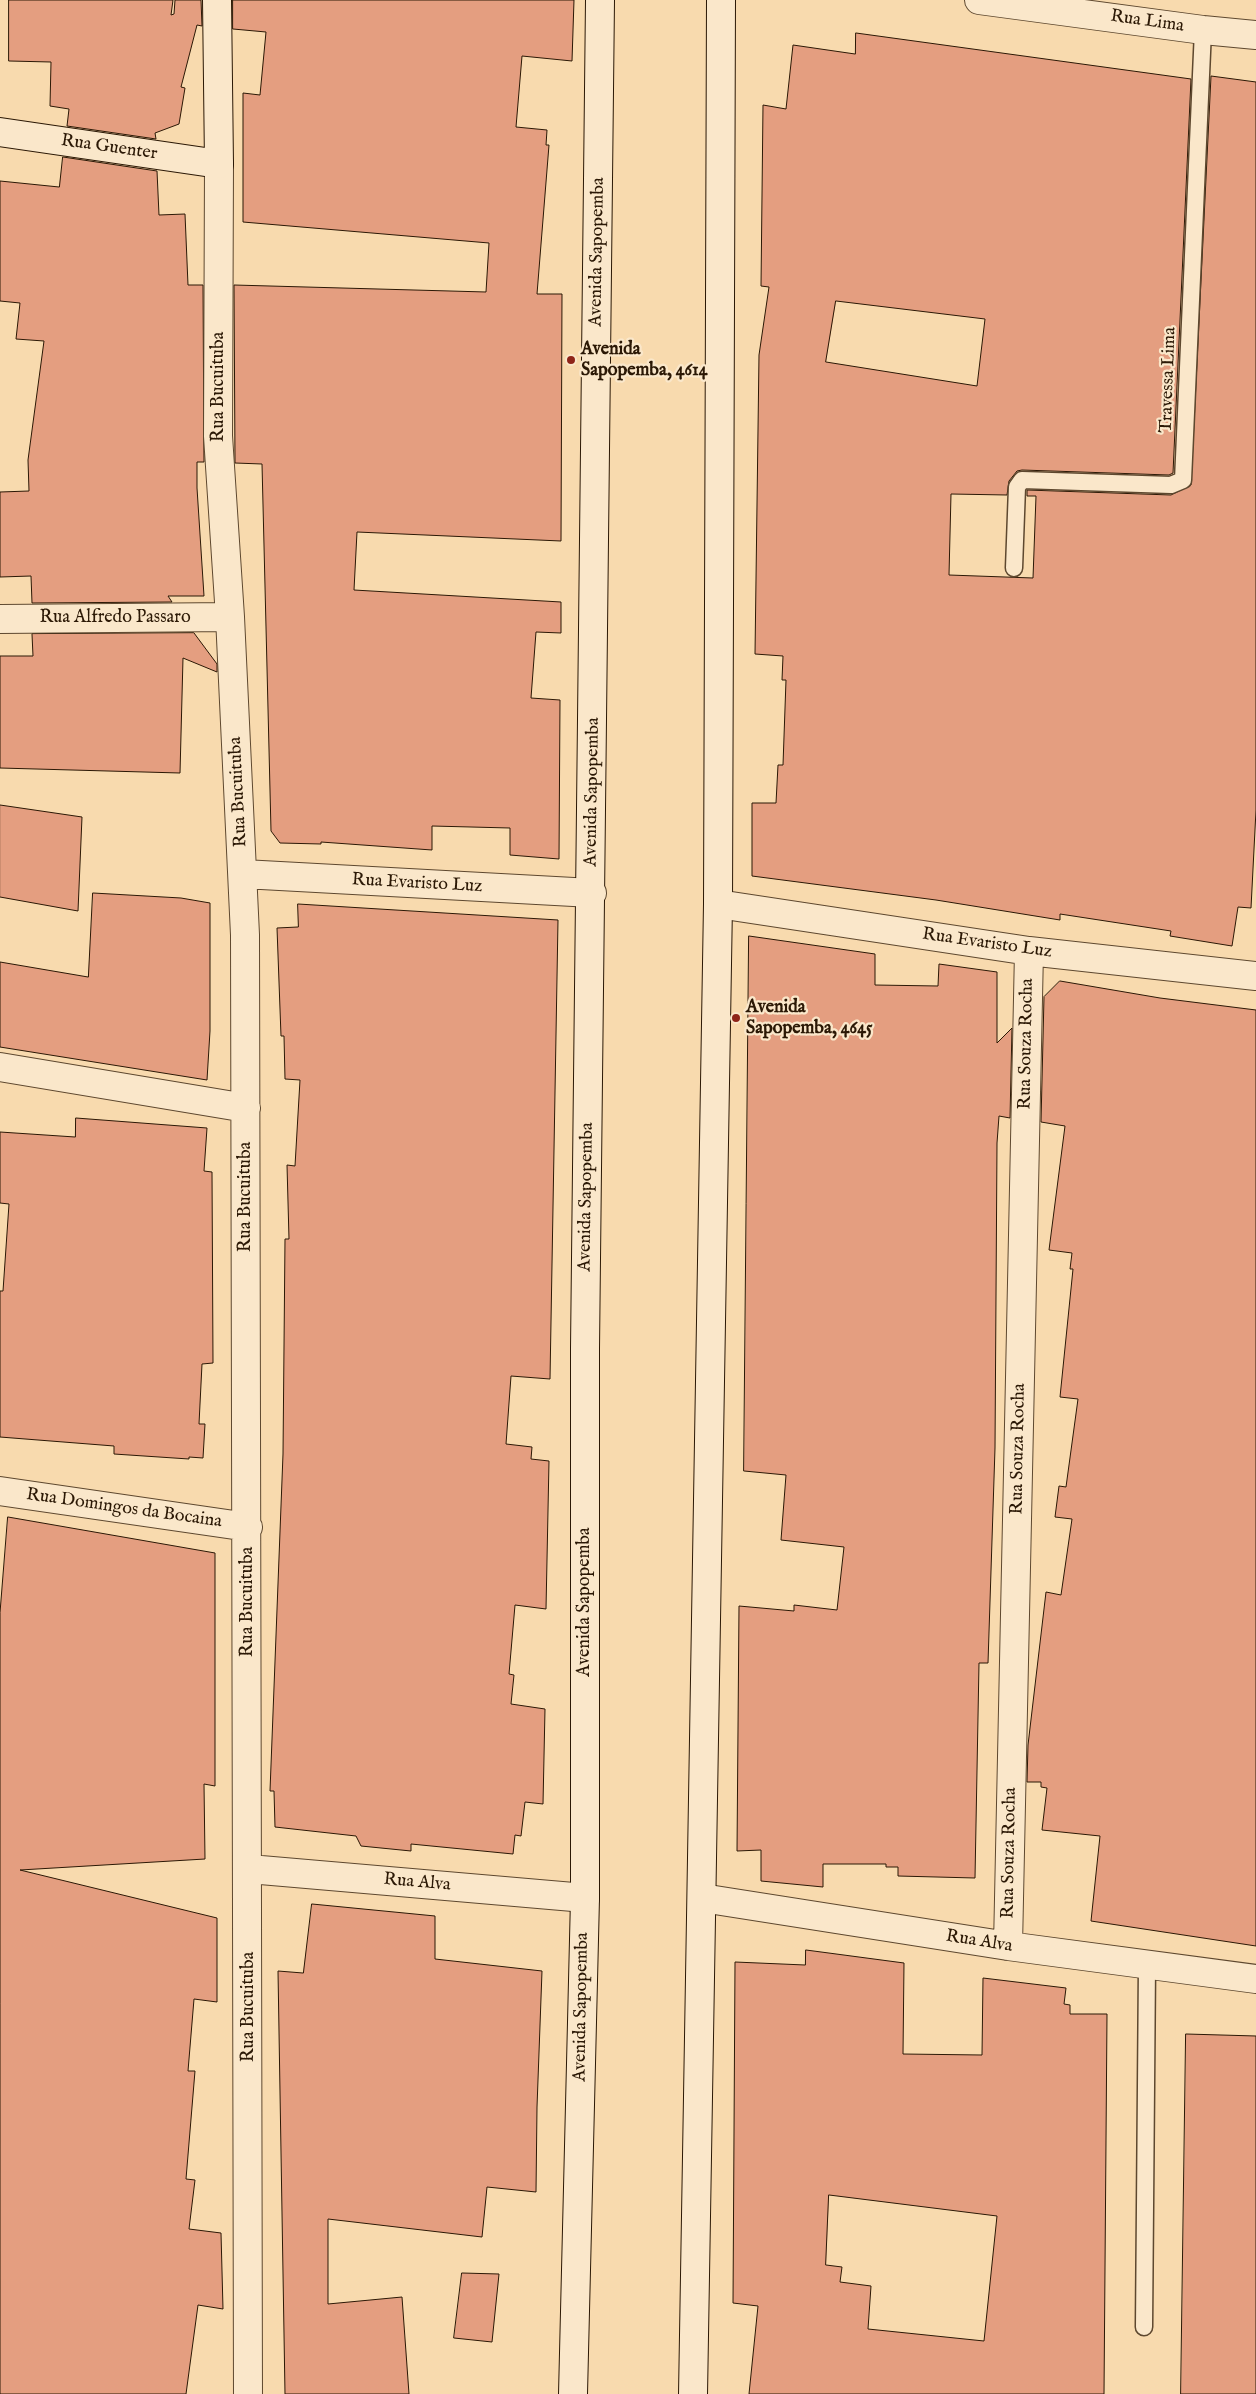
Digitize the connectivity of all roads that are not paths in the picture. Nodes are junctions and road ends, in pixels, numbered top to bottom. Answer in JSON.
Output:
{"nodes":[{"id":1,"x":217,"y":0,"type":"edge"},
{"id":2,"x":600,"y":0,"type":"edge"},
{"id":3,"x":721,"y":0,"type":"edge"},
{"id":4,"x":979,"y":0,"type":"edge"},
{"id":5,"x":1203,"y":30,"type":"junction"},
{"id":6,"x":1256,"y":35,"type":"edge"},
{"id":7,"x":0,"y":132,"type":"edge"},
{"id":8,"x":219,"y":164,"type":"junction"},
{"id":9,"x":1014,"y":568,"type":"dead end"},
{"id":10,"x":230,"y":617,"type":"junction"},
{"id":11,"x":0,"y":619,"type":"edge"},
{"id":12,"x":242,"y":874,"type":"junction"},
{"id":13,"x":592,"y":893,"type":"junction"},
{"id":14,"x":718,"y":904,"type":"junction"},
{"id":15,"x":1029,"y":951,"type":"junction"},
{"id":16,"x":1256,"y":976,"type":"edge"},
{"id":17,"x":0,"y":1067,"type":"edge"},
{"id":18,"x":246,"y":1108,"type":"junction"},
{"id":19,"x":0,"y":1490,"type":"edge"},
{"id":20,"x":248,"y":1527,"type":"junction"},
{"id":21,"x":249,"y":1868,"type":"junction"},
{"id":22,"x":585,"y":1898,"type":"junction"},
{"id":23,"x":702,"y":1898,"type":"junction"},
{"id":24,"x":1008,"y":1946,"type":"junction"},
{"id":25,"x":1147,"y":1965,"type":"junction"},
{"id":26,"x":1256,"y":1979,"type":"edge"},
{"id":27,"x":1144,"y":2327,"type":"dead end"},
{"id":28,"x":248,"y":2394,"type":"edge"},
{"id":29,"x":573,"y":2394,"type":"edge"},
{"id":30,"x":693,"y":2394,"type":"edge"}],
"edges":[{"from":1,"to":8,"type":"street","name":"Rua Bucuituba"},
{"from":2,"to":13,"type":"street","name":"Avenida Sapopemba"},
{"from":3,"to":14,"type":"street"},
{"from":4,"to":5,"type":"street","name":"Rua Lima"},
{"from":5,"to":6,"type":"street","name":"Rua Lima"},
{"from":5,"to":9,"type":"lane","name":"Travessa Lima"},
{"from":7,"to":8,"type":"street","name":"Rua Guenter"},
{"from":8,"to":10,"type":"street","name":"Rua Bucuituba"},
{"from":10,"to":11,"type":"street","name":"Rua Alfredo Passaro"},
{"from":10,"to":12,"type":"street","name":"Rua Bucuituba"},
{"from":12,"to":13,"type":"street","name":"Rua Evaristo Luz"},
{"from":12,"to":18,"type":"street","name":"Rua Bucuituba"},
{"from":13,"to":22,"type":"street","name":"Avenida Sapopemba"},
{"from":14,"to":15,"type":"street","name":"Rua Evaristo Luz"},
{"from":14,"to":23,"type":"street"},
{"from":15,"to":16,"type":"street","name":"Rua Evaristo Luz"},
{"from":15,"to":24,"type":"street","name":"Rua Souza Rocha"},
{"from":17,"to":18,"type":"street"},
{"from":18,"to":20,"type":"street","name":"Rua Bucuituba"},
{"from":19,"to":20,"type":"street","name":"Rua Domingos da Bocaina"},
{"from":20,"to":21,"type":"street","name":"Rua Bucuituba"},
{"from":21,"to":22,"type":"street","name":"Rua Alva"},
{"from":21,"to":28,"type":"street","name":"Rua Bucuituba"},
{"from":22,"to":29,"type":"street","name":"Avenida Sapopemba"},
{"from":23,"to":24,"type":"street","name":"Rua Alva"},
{"from":23,"to":30,"type":"street"},
{"from":24,"to":25,"type":"street","name":"Rua Alva"},
{"from":25,"to":26,"type":"street","name":"Rua Alva"},
{"from":25,"to":27,"type":"lane"}]}
